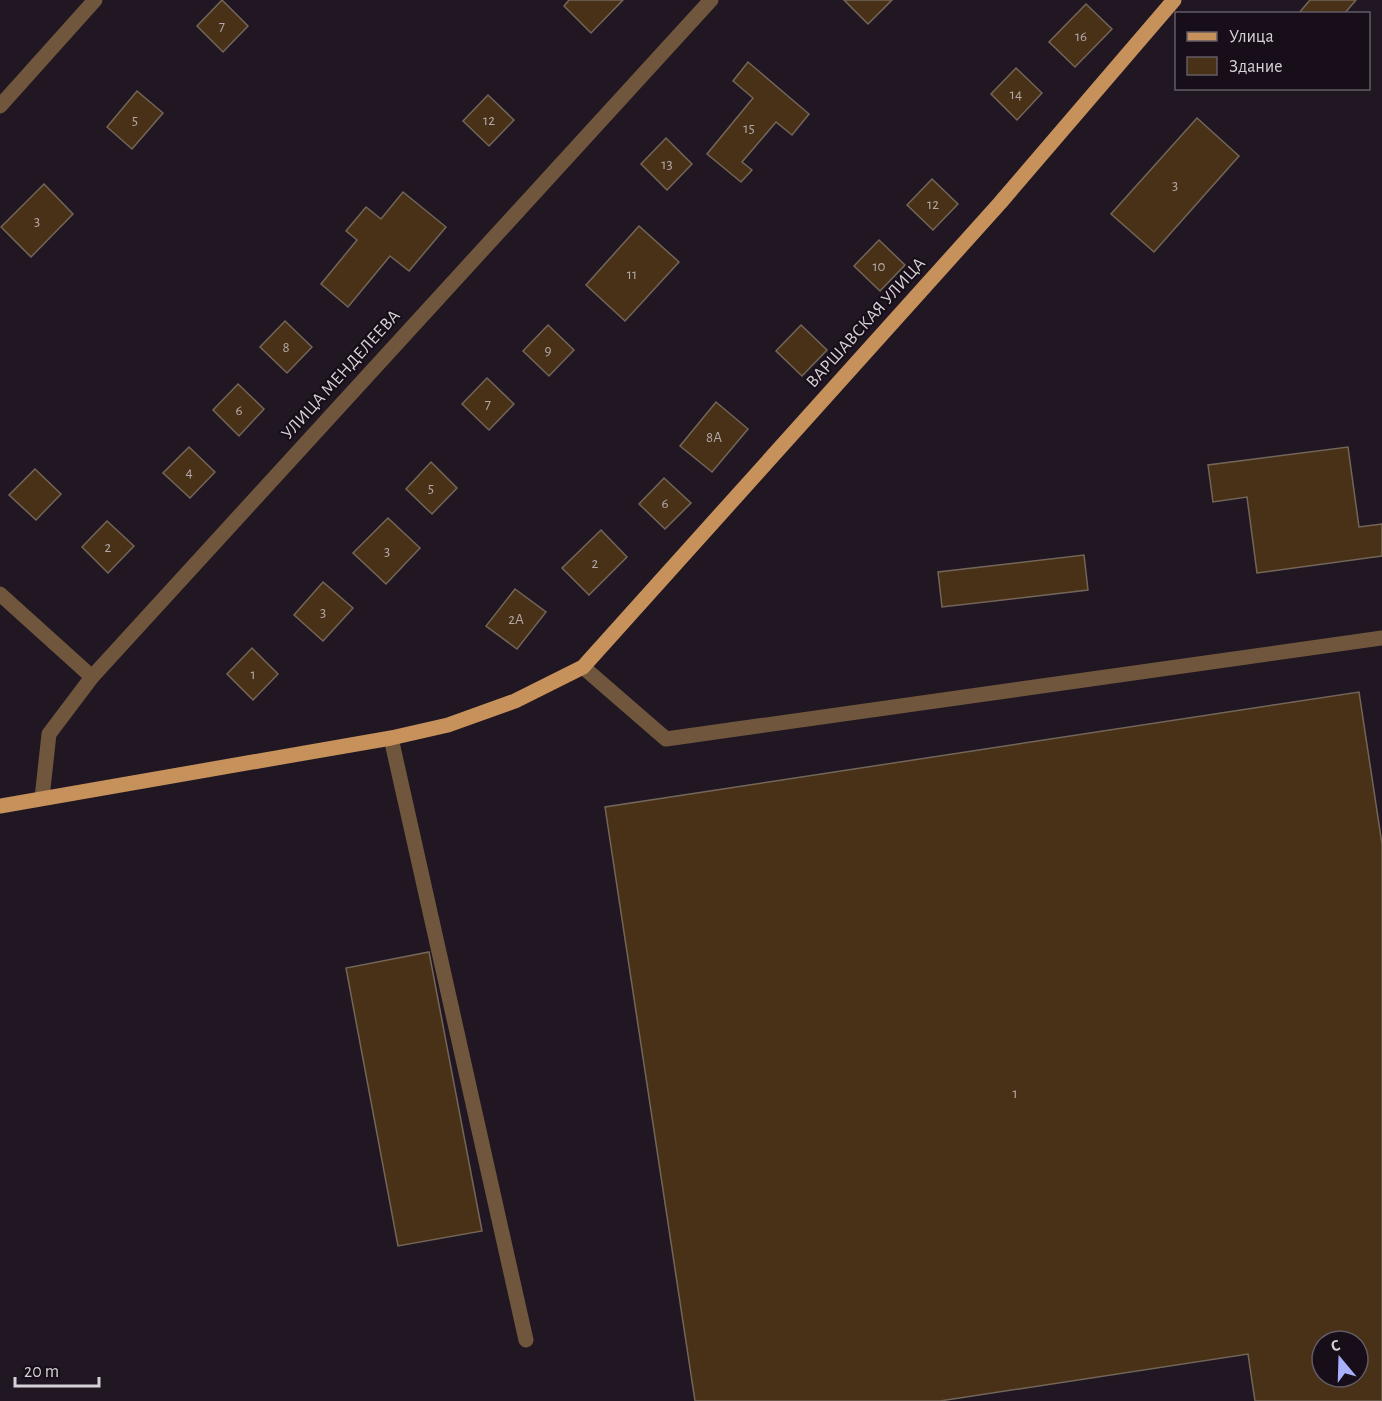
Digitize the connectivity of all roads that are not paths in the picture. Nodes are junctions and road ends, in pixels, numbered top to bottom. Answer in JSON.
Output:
{"nodes":[{"id":1,"x":95,"y":0,"type":"edge"},
{"id":2,"x":711,"y":0,"type":"edge"},
{"id":3,"x":1174,"y":0,"type":"edge"},
{"id":4,"x":0,"y":106,"type":"edge"},
{"id":5,"x":0,"y":594,"type":"edge"},
{"id":6,"x":1382,"y":638,"type":"edge"},
{"id":7,"x":583,"y":667,"type":"junction"},
{"id":8,"x":92,"y":677,"type":"junction"},
{"id":9,"x":391,"y":738,"type":"junction"},
{"id":10,"x":42,"y":798,"type":"junction"},
{"id":11,"x":0,"y":806,"type":"edge"},
{"id":12,"x":526,"y":1340,"type":"dead end"}],
"edges":[{"from":1,"to":4,"type":"street"},
{"from":2,"to":8,"type":"street","name":"УЛИЦА МЕНДЕЛЕЕВА"},
{"from":3,"to":7,"type":"main road","name":"ВАРШАВСКАЯ УЛИЦА"},
{"from":5,"to":8,"type":"street"},
{"from":6,"to":7,"type":"street"},
{"from":7,"to":9,"type":"main road"},
{"from":8,"to":10,"type":"street","name":"УЛИЦА МЕНДЕЛЕЕВА"},
{"from":9,"to":10,"type":"main road"},
{"from":9,"to":12,"type":"street"},
{"from":10,"to":11,"type":"main road"}]}
